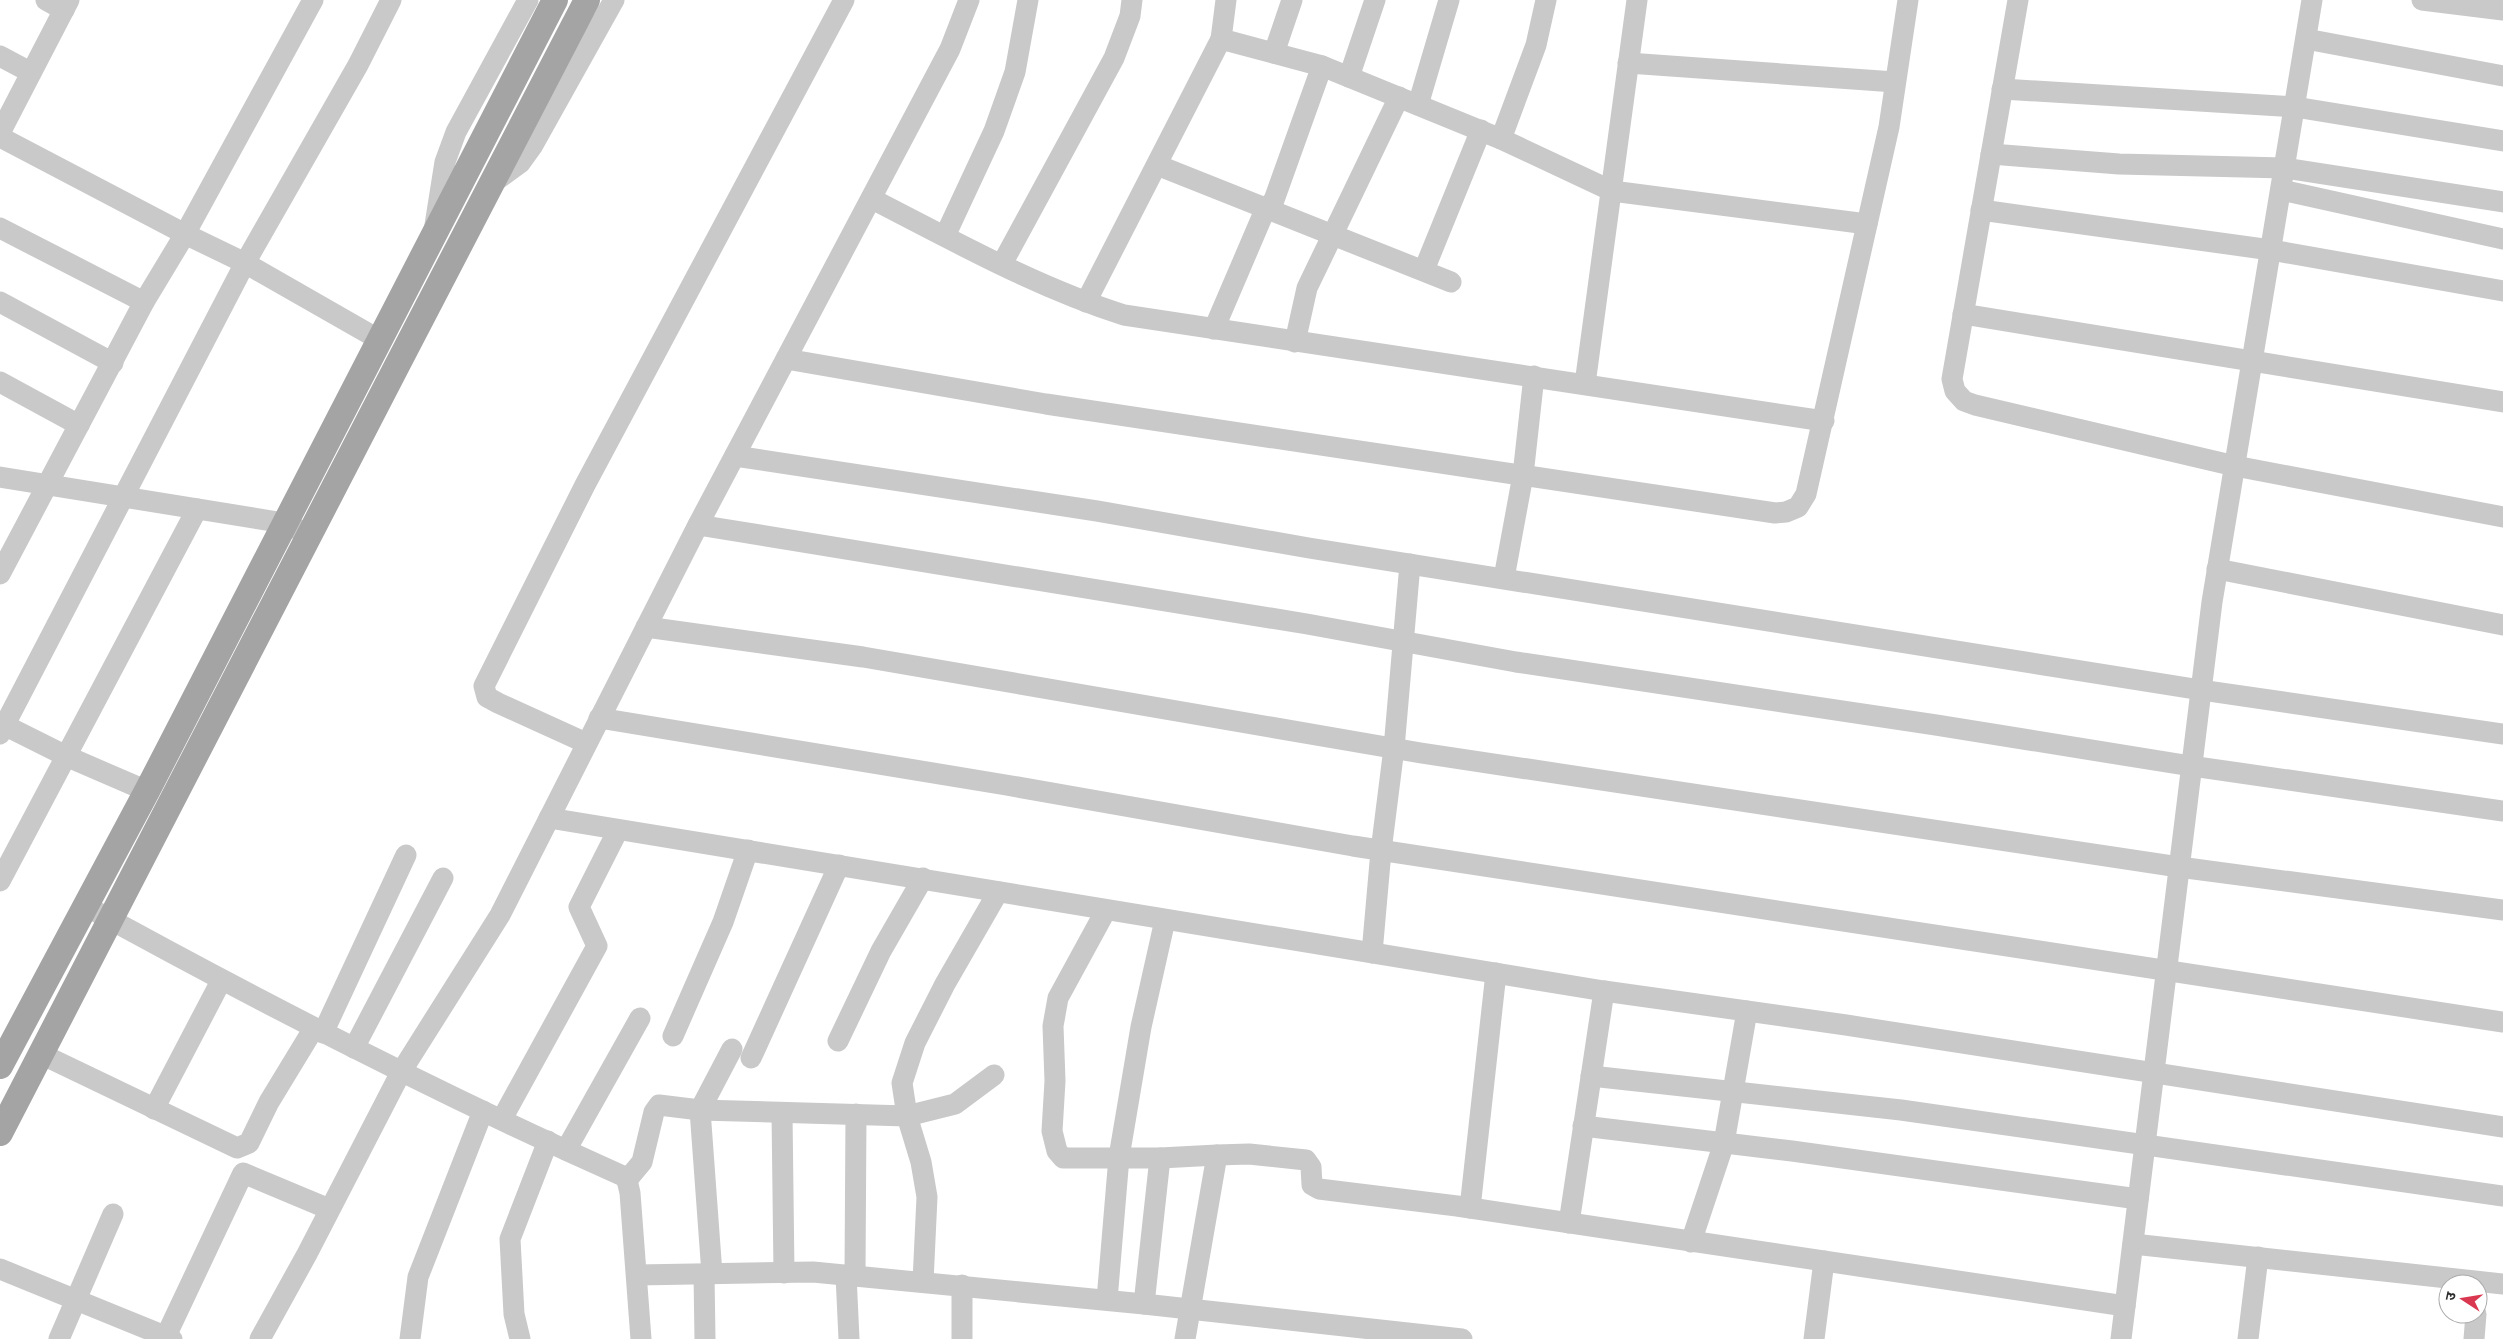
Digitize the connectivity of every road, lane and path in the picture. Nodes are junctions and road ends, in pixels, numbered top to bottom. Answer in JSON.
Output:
{"nodes":[{"id":1,"x":313,"y":0,"type":"edge"},
{"id":2,"x":391,"y":0,"type":"edge"},
{"id":3,"x":528,"y":0,"type":"edge"},
{"id":4,"x":554,"y":0,"type":"edge"},
{"id":5,"x":587,"y":0,"type":"edge"},
{"id":6,"x":614,"y":0,"type":"edge"},
{"id":7,"x":844,"y":0,"type":"edge"},
{"id":8,"x":969,"y":0,"type":"edge"},
{"id":9,"x":1028,"y":0,"type":"edge"},
{"id":10,"x":1132,"y":0,"type":"edge"},
{"id":11,"x":1226,"y":0,"type":"edge"},
{"id":12,"x":1292,"y":0,"type":"edge"},
{"id":13,"x":1375,"y":0,"type":"edge"},
{"id":14,"x":1449,"y":0,"type":"edge"},
{"id":15,"x":1546,"y":0,"type":"edge"},
{"id":16,"x":1637,"y":0,"type":"edge"},
{"id":17,"x":1908,"y":0,"type":"edge"},
{"id":18,"x":2018,"y":0,"type":"edge"},
{"id":19,"x":2312,"y":0,"type":"edge"},
{"id":20,"x":2422,"y":0,"type":"edge"},
{"id":21,"x":59,"y":3,"type":"edge"},
{"id":22,"x":2503,"y":10,"type":"edge"},
{"id":23,"x":1221,"y":39,"type":"junction"},
{"id":24,"x":2306,"y":40,"type":"junction"},
{"id":25,"x":1274,"y":53,"type":"junction"},
{"id":26,"x":0,"y":56,"type":"edge"},
{"id":27,"x":1628,"y":63,"type":"junction"},
{"id":28,"x":1322,"y":66,"type":"junction"},
{"id":29,"x":30,"y":72,"type":"junction"},
{"id":30,"x":2503,"y":76,"type":"edge"},
{"id":31,"x":1349,"y":77,"type":"junction"},
{"id":32,"x":1896,"y":82,"type":"junction"},
{"id":33,"x":2002,"y":89,"type":"junction"},
{"id":34,"x":1398,"y":97,"type":"junction"},
{"id":35,"x":1418,"y":105,"type":"junction"},
{"id":36,"x":2295,"y":107,"type":"junction"},
{"id":37,"x":1480,"y":130,"type":"junction"},
{"id":38,"x":0,"y":133,"type":"edge"},
{"id":39,"x":0,"y":137,"type":"edge"},
{"id":40,"x":1500,"y":139,"type":"junction"},
{"id":41,"x":2503,"y":141,"type":"edge"},
{"id":42,"x":1991,"y":154,"type":"junction"},
{"id":43,"x":1157,"y":165,"type":"junction"},
{"id":44,"x":2285,"y":168,"type":"junction"},
{"id":45,"x":494,"y":180,"type":"junction"},
{"id":46,"x":2281,"y":190,"type":"junction"},
{"id":47,"x":1612,"y":191,"type":"junction"},
{"id":48,"x":872,"y":199,"type":"junction"},
{"id":49,"x":2503,"y":202,"type":"edge"},
{"id":50,"x":1266,"y":210,"type":"junction"},
{"id":51,"x":1981,"y":210,"type":"junction"},
{"id":52,"x":1867,"y":224,"type":"junction"},
{"id":53,"x":0,"y":228,"type":"edge"},
{"id":54,"x":434,"y":231,"type":"junction"},
{"id":55,"x":185,"y":234,"type":"junction"},
{"id":56,"x":945,"y":236,"type":"junction"},
{"id":57,"x":1330,"y":236,"type":"junction"},
{"id":58,"x":2503,"y":239,"type":"edge"},
{"id":59,"x":2271,"y":250,"type":"junction"},
{"id":60,"x":244,"y":263,"type":"junction"},
{"id":61,"x":1002,"y":264,"type":"junction"},
{"id":62,"x":1424,"y":270,"type":"junction"},
{"id":63,"x":1451,"y":282,"type":"dead end"},
{"id":64,"x":2503,"y":291,"type":"edge"},
{"id":65,"x":0,"y":302,"type":"edge"},
{"id":66,"x":144,"y":302,"type":"junction"},
{"id":67,"x":1086,"y":302,"type":"junction"},
{"id":68,"x":1963,"y":314,"type":"junction"},
{"id":69,"x":1214,"y":328,"type":"junction"},
{"id":70,"x":378,"y":339,"type":"junction"},
{"id":71,"x":1295,"y":342,"type":"junction"},
{"id":72,"x":786,"y":359,"type":"junction"},
{"id":73,"x":2252,"y":362,"type":"junction"},
{"id":74,"x":113,"y":363,"type":"junction"},
{"id":75,"x":1534,"y":376,"type":"junction"},
{"id":76,"x":0,"y":382,"type":"edge"},
{"id":77,"x":1585,"y":384,"type":"junction"},
{"id":78,"x":2503,"y":402,"type":"edge"},
{"id":79,"x":1824,"y":422,"type":"junction"},
{"id":80,"x":79,"y":425,"type":"junction"},
{"id":81,"x":734,"y":456,"type":"junction"},
{"id":82,"x":2235,"y":466,"type":"junction"},
{"id":83,"x":1523,"y":475,"type":"junction"},
{"id":84,"x":1,"y":476,"type":"edge"},
{"id":85,"x":49,"y":484,"type":"junction"},
{"id":86,"x":124,"y":497,"type":"junction"},
{"id":87,"x":197,"y":509,"type":"junction"},
{"id":88,"x":2503,"y":517,"type":"edge"},
{"id":89,"x":284,"y":523,"type":"junction"},
{"id":90,"x":698,"y":525,"type":"junction"},
{"id":91,"x":310,"y":535,"type":"junction"},
{"id":92,"x":1410,"y":564,"type":"junction"},
{"id":93,"x":2217,"y":569,"type":"junction"},
{"id":94,"x":0,"y":574,"type":"edge"},
{"id":95,"x":1504,"y":578,"type":"junction"},
{"id":96,"x":2503,"y":625,"type":"edge"},
{"id":97,"x":646,"y":627,"type":"junction"},
{"id":98,"x":1402,"y":641,"type":"junction"},
{"id":99,"x":2201,"y":690,"type":"junction"},
{"id":100,"x":599,"y":718,"type":"junction"},
{"id":101,"x":2,"y":727,"type":"edge"},
{"id":102,"x":2503,"y":734,"type":"edge"},
{"id":103,"x":586,"y":743,"type":"junction"},
{"id":104,"x":1394,"y":748,"type":"junction"},
{"id":105,"x":66,"y":756,"type":"junction"},
{"id":106,"x":2192,"y":766,"type":"junction"},
{"id":107,"x":147,"y":791,"type":"junction"},
{"id":108,"x":2503,"y":811,"type":"edge"},
{"id":109,"x":549,"y":818,"type":"junction"},
{"id":110,"x":618,"y":830,"type":"junction"},
{"id":111,"x":748,"y":850,"type":"junction"},
{"id":112,"x":1381,"y":850,"type":"junction"},
{"id":113,"x":406,"y":855,"type":"dead end"},
{"id":114,"x":839,"y":865,"type":"junction"},
{"id":115,"x":2179,"y":867,"type":"junction"},
{"id":116,"x":443,"y":878,"type":"dead end"},
{"id":117,"x":923,"y":878,"type":"junction"},
{"id":118,"x":0,"y":881,"type":"edge"},
{"id":119,"x":998,"y":892,"type":"junction"},
{"id":120,"x":84,"y":905,"type":"junction"},
{"id":121,"x":1106,"y":910,"type":"junction"},
{"id":122,"x":2503,"y":910,"type":"edge"},
{"id":123,"x":112,"y":920,"type":"junction"},
{"id":124,"x":1165,"y":920,"type":"junction"},
{"id":125,"x":1372,"y":953,"type":"junction"},
{"id":126,"x":2166,"y":970,"type":"junction"},
{"id":127,"x":1496,"y":973,"type":"junction"},
{"id":128,"x":221,"y":981,"type":"junction"},
{"id":129,"x":1604,"y":991,"type":"junction"},
{"id":130,"x":1747,"y":1011,"type":"junction"},
{"id":131,"x":640,"y":1018,"type":"dead end"},
{"id":132,"x":2503,"y":1022,"type":"edge"},
{"id":133,"x":319,"y":1030,"type":"junction"},
{"id":134,"x":672,"y":1036,"type":"dead end"},
{"id":135,"x":838,"y":1041,"type":"dead end"},
{"id":136,"x":354,"y":1048,"type":"junction"},
{"id":137,"x":41,"y":1054,"type":"junction"},
{"id":138,"x":0,"y":1066,"type":"edge"},
{"id":139,"x":401,"y":1072,"type":"junction"},
{"id":140,"x":2153,"y":1073,"type":"junction"},
{"id":141,"x":994,"y":1075,"type":"dead end"},
{"id":142,"x":1591,"y":1076,"type":"junction"},
{"id":143,"x":1732,"y":1091,"type":"junction"},
{"id":144,"x":154,"y":1109,"type":"junction"},
{"id":145,"x":700,"y":1110,"type":"junction"},
{"id":146,"x":782,"y":1113,"type":"junction"},
{"id":147,"x":856,"y":1114,"type":"junction"},
{"id":148,"x":493,"y":1115,"type":"junction"},
{"id":149,"x":906,"y":1116,"type":"junction"},
{"id":150,"x":1583,"y":1126,"type":"junction"},
{"id":151,"x":2503,"y":1127,"type":"edge"},
{"id":152,"x":0,"y":1134,"type":"edge"},
{"id":153,"x":1724,"y":1143,"type":"junction"},
{"id":154,"x":2145,"y":1144,"type":"junction"},
{"id":155,"x":557,"y":1145,"type":"junction"},
{"id":156,"x":1217,"y":1155,"type":"junction"},
{"id":157,"x":1119,"y":1157,"type":"junction"},
{"id":158,"x":1160,"y":1158,"type":"junction"},
{"id":159,"x":627,"y":1180,"type":"junction"},
{"id":160,"x":2503,"y":1196,"type":"edge"},
{"id":161,"x":2138,"y":1199,"type":"junction"},
{"id":162,"x":1470,"y":1208,"type":"junction"},
{"id":163,"x":329,"y":1209,"type":"junction"},
{"id":164,"x":113,"y":1214,"type":"dead end"},
{"id":165,"x":1569,"y":1223,"type":"junction"},
{"id":166,"x":1692,"y":1242,"type":"junction"},
{"id":167,"x":2133,"y":1244,"type":"junction"},
{"id":168,"x":2258,"y":1257,"type":"junction"},
{"id":169,"x":1824,"y":1262,"type":"junction"},
{"id":170,"x":0,"y":1269,"type":"edge"},
{"id":171,"x":784,"y":1273,"type":"junction"},
{"id":172,"x":708,"y":1274,"type":"junction"},
{"id":173,"x":637,"y":1275,"type":"junction"},
{"id":174,"x":851,"y":1276,"type":"junction"},
{"id":175,"x":2438,"y":1281,"type":"edge"},
{"id":176,"x":923,"y":1282,"type":"junction"},
{"id":177,"x":2503,"y":1284,"type":"edge"},
{"id":178,"x":962,"y":1285,"type":"junction"},
{"id":179,"x":2488,"y":1285,"type":"edge"},
{"id":180,"x":1107,"y":1300,"type":"junction"},
{"id":181,"x":76,"y":1301,"type":"junction"},
{"id":182,"x":1144,"y":1304,"type":"junction"},
{"id":183,"x":2125,"y":1306,"type":"junction"},
{"id":184,"x":1190,"y":1309,"type":"junction"},
{"id":185,"x":2475,"y":1324,"type":"edge"},
{"id":186,"x":1304,"y":1330,"type":"edge"},
{"id":187,"x":1407,"y":1336,"type":"edge"},
{"id":188,"x":169,"y":1338,"type":"edge"},
{"id":189,"x":59,"y":1339,"type":"edge"},
{"id":190,"x":260,"y":1339,"type":"edge"},
{"id":191,"x":410,"y":1339,"type":"edge"},
{"id":192,"x":520,"y":1339,"type":"edge"},
{"id":193,"x":641,"y":1339,"type":"edge"},
{"id":194,"x":705,"y":1339,"type":"edge"},
{"id":195,"x":849,"y":1339,"type":"edge"},
{"id":196,"x":962,"y":1339,"type":"edge"},
{"id":197,"x":1185,"y":1339,"type":"edge"},
{"id":198,"x":1462,"y":1339,"type":"edge"},
{"id":199,"x":1814,"y":1339,"type":"edge"},
{"id":200,"x":2121,"y":1339,"type":"edge"},
{"id":201,"x":2248,"y":1339,"type":"edge"},
{"id":202,"x":2474,"y":1339,"type":"edge"}],
"edges":[{"from":1,"to":55,"type":"street"},
{"from":2,"to":60,"type":"street"},
{"from":3,"to":54,"type":"street"},
{"from":4,"to":54,"type":"main road"},
{"from":5,"to":45,"type":"main road"},
{"from":6,"to":45,"type":"street"},
{"from":7,"to":103,"type":"street"},
{"from":8,"to":48,"type":"street"},
{"from":9,"to":56,"type":"street"},
{"from":10,"to":61,"type":"street"},
{"from":11,"to":23,"type":"street"},
{"from":12,"to":25,"type":"street"},
{"from":13,"to":31,"type":"street"},
{"from":14,"to":35,"type":"street"},
{"from":15,"to":40,"type":"street"},
{"from":16,"to":27,"type":"street"},
{"from":17,"to":32,"type":"street"},
{"from":18,"to":33,"type":"street"},
{"from":19,"to":24,"type":"street"},
{"from":20,"to":22,"type":"street"},
{"from":21,"to":29,"type":"street"},
{"from":23,"to":25,"type":"street"},
{"from":23,"to":43,"type":"street"},
{"from":24,"to":30,"type":"street"},
{"from":24,"to":36,"type":"street"},
{"from":25,"to":28,"type":"street"},
{"from":26,"to":29,"type":"street"},
{"from":27,"to":32,"type":"street"},
{"from":27,"to":47,"type":"street"},
{"from":28,"to":31,"type":"street"},
{"from":28,"to":50,"type":"street"},
{"from":29,"to":38,"type":"street"},
{"from":31,"to":34,"type":"street"},
{"from":32,"to":52,"type":"street"},
{"from":33,"to":36,"type":"street"},
{"from":33,"to":42,"type":"street"},
{"from":34,"to":35,"type":"street"},
{"from":34,"to":57,"type":"street"},
{"from":35,"to":37,"type":"street"},
{"from":36,"to":41,"type":"street"},
{"from":36,"to":44,"type":"street"},
{"from":37,"to":40,"type":"street"},
{"from":37,"to":62,"type":"street"},
{"from":39,"to":55,"type":"street"},
{"from":40,"to":47,"type":"street"},
{"from":42,"to":44,"type":"street"},
{"from":42,"to":51,"type":"street"},
{"from":43,"to":50,"type":"street"},
{"from":43,"to":67,"type":"street"},
{"from":44,"to":46,"type":"street"},
{"from":44,"to":49,"type":"street"},
{"from":45,"to":91,"type":"main road"},
{"from":46,"to":58,"type":"street"},
{"from":46,"to":59,"type":"street"},
{"from":47,"to":52,"type":"street"},
{"from":47,"to":77,"type":"street"},
{"from":48,"to":56,"type":"street"},
{"from":48,"to":72,"type":"street"},
{"from":50,"to":57,"type":"street"},
{"from":50,"to":69,"type":"street"},
{"from":51,"to":59,"type":"street"},
{"from":51,"to":68,"type":"street"},
{"from":52,"to":79,"type":"street"},
{"from":53,"to":66,"type":"street"},
{"from":54,"to":70,"type":"main road"},
{"from":55,"to":60,"type":"street"},
{"from":55,"to":66,"type":"street"},
{"from":56,"to":61,"type":"street"},
{"from":57,"to":62,"type":"street"},
{"from":57,"to":71,"type":"street"},
{"from":59,"to":64,"type":"street"},
{"from":59,"to":73,"type":"street"},
{"from":60,"to":70,"type":"street"},
{"from":60,"to":86,"type":"street"},
{"from":61,"to":67,"type":"street"},
{"from":62,"to":63,"type":"street"},
{"from":65,"to":74,"type":"street"},
{"from":66,"to":74,"type":"street"},
{"from":67,"to":69,"type":"street"},
{"from":68,"to":73,"type":"street"},
{"from":68,"to":82,"type":"street"},
{"from":69,"to":71,"type":"street"},
{"from":70,"to":89,"type":"main road"},
{"from":71,"to":75,"type":"street"},
{"from":72,"to":81,"type":"street"},
{"from":72,"to":83,"type":"street"},
{"from":73,"to":78,"type":"street"},
{"from":73,"to":82,"type":"street"},
{"from":74,"to":80,"type":"street"},
{"from":75,"to":77,"type":"street"},
{"from":75,"to":83,"type":"street"},
{"from":76,"to":80,"type":"street"},
{"from":77,"to":79,"type":"street"},
{"from":79,"to":83,"type":"street"},
{"from":80,"to":85,"type":"street"},
{"from":81,"to":90,"type":"street"},
{"from":81,"to":92,"type":"street"},
{"from":82,"to":88,"type":"street"},
{"from":82,"to":93,"type":"street"},
{"from":83,"to":95,"type":"street"},
{"from":84,"to":85,"type":"street"},
{"from":85,"to":86,"type":"street"},
{"from":85,"to":94,"type":"street"},
{"from":86,"to":87,"type":"street"},
{"from":86,"to":101,"type":"street"},
{"from":87,"to":89,"type":"street"},
{"from":87,"to":105,"type":"street"},
{"from":89,"to":91,"type":"street"},
{"from":89,"to":107,"type":"main road"},
{"from":90,"to":97,"type":"street"},
{"from":90,"to":98,"type":"street"},
{"from":91,"to":123,"type":"main road"},
{"from":92,"to":95,"type":"street"},
{"from":92,"to":98,"type":"street"},
{"from":93,"to":96,"type":"street"},
{"from":93,"to":99,"type":"street"},
{"from":95,"to":99,"type":"street"},
{"from":97,"to":100,"type":"street"},
{"from":97,"to":104,"type":"street"},
{"from":98,"to":104,"type":"street"},
{"from":98,"to":106,"type":"street"},
{"from":99,"to":102,"type":"street"},
{"from":99,"to":106,"type":"street"},
{"from":100,"to":103,"type":"street"},
{"from":100,"to":112,"type":"street"},
{"from":101,"to":105,"type":"street"},
{"from":103,"to":109,"type":"street"},
{"from":104,"to":112,"type":"street"},
{"from":104,"to":115,"type":"street"},
{"from":105,"to":107,"type":"street"},
{"from":105,"to":118,"type":"street"},
{"from":106,"to":108,"type":"street"},
{"from":106,"to":115,"type":"street"},
{"from":107,"to":120,"type":"main road"},
{"from":109,"to":110,"type":"street"},
{"from":109,"to":139,"type":"street"},
{"from":110,"to":111,"type":"street"},
{"from":110,"to":148,"type":"street"},
{"from":111,"to":114,"type":"street"},
{"from":111,"to":134,"type":"street"},
{"from":112,"to":125,"type":"street"},
{"from":112,"to":126,"type":"street"},
{"from":113,"to":133,"type":"street"},
{"from":114,"to":117,"type":"street"},
{"from":114,"to":145,"type":"street"},
{"from":115,"to":122,"type":"street"},
{"from":115,"to":126,"type":"street"},
{"from":116,"to":136,"type":"street"},
{"from":117,"to":119,"type":"street"},
{"from":117,"to":135,"type":"street"},
{"from":119,"to":121,"type":"street"},
{"from":119,"to":149,"type":"street"},
{"from":120,"to":123,"type":"street"},
{"from":120,"to":138,"type":"main road"},
{"from":121,"to":124,"type":"street"},
{"from":121,"to":157,"type":"street"},
{"from":123,"to":128,"type":"street"},
{"from":123,"to":137,"type":"main road"},
{"from":124,"to":125,"type":"street"},
{"from":124,"to":157,"type":"street"},
{"from":125,"to":127,"type":"street"},
{"from":126,"to":132,"type":"street"},
{"from":126,"to":140,"type":"street"},
{"from":127,"to":129,"type":"street"},
{"from":127,"to":162,"type":"street"},
{"from":128,"to":133,"type":"street"},
{"from":128,"to":144,"type":"street"},
{"from":129,"to":130,"type":"street"},
{"from":129,"to":142,"type":"street"},
{"from":130,"to":140,"type":"street"},
{"from":130,"to":143,"type":"street"},
{"from":131,"to":155,"type":"street"},
{"from":133,"to":136,"type":"street"},
{"from":133,"to":144,"type":"street"},
{"from":136,"to":139,"type":"street"},
{"from":137,"to":144,"type":"street"},
{"from":137,"to":152,"type":"main road"},
{"from":139,"to":148,"type":"street"},
{"from":139,"to":163,"type":"street"},
{"from":140,"to":151,"type":"street"},
{"from":140,"to":154,"type":"street"},
{"from":141,"to":149,"type":"street"},
{"from":142,"to":143,"type":"street"},
{"from":142,"to":150,"type":"street"},
{"from":143,"to":153,"type":"street"},
{"from":143,"to":154,"type":"street"},
{"from":145,"to":146,"type":"street"},
{"from":145,"to":159,"type":"street"},
{"from":145,"to":172,"type":"street"},
{"from":146,"to":147,"type":"street"},
{"from":146,"to":171,"type":"street"},
{"from":147,"to":149,"type":"street"},
{"from":147,"to":174,"type":"street"},
{"from":148,"to":155,"type":"street"},
{"from":148,"to":191,"type":"street"},
{"from":149,"to":176,"type":"street"},
{"from":150,"to":153,"type":"street"},
{"from":150,"to":165,"type":"street"},
{"from":153,"to":161,"type":"street"},
{"from":153,"to":166,"type":"street"},
{"from":154,"to":160,"type":"street"},
{"from":154,"to":161,"type":"street"},
{"from":155,"to":159,"type":"street"},
{"from":155,"to":192,"type":"street"},
{"from":156,"to":158,"type":"street"},
{"from":156,"to":162,"type":"street"},
{"from":156,"to":184,"type":"street"},
{"from":157,"to":158,"type":"street"},
{"from":157,"to":180,"type":"street"},
{"from":158,"to":182,"type":"street"},
{"from":159,"to":173,"type":"street"},
{"from":161,"to":167,"type":"street"},
{"from":162,"to":165,"type":"street"},
{"from":163,"to":188,"type":"street"},
{"from":163,"to":190,"type":"street"},
{"from":164,"to":181,"type":"street"},
{"from":165,"to":166,"type":"street"},
{"from":166,"to":169,"type":"street"},
{"from":167,"to":168,"type":"street"},
{"from":167,"to":183,"type":"street"},
{"from":168,"to":175,"type":"street"},
{"from":168,"to":201,"type":"street"},
{"from":169,"to":183,"type":"street"},
{"from":169,"to":199,"type":"street"},
{"from":170,"to":181,"type":"street"},
{"from":171,"to":172,"type":"street"},
{"from":171,"to":174,"type":"street"},
{"from":172,"to":173,"type":"street"},
{"from":172,"to":194,"type":"street"},
{"from":173,"to":193,"type":"street"},
{"from":174,"to":176,"type":"street"},
{"from":174,"to":195,"type":"street"},
{"from":176,"to":178,"type":"street"},
{"from":177,"to":179,"type":"street"},
{"from":178,"to":180,"type":"street"},
{"from":178,"to":196,"type":"street"},
{"from":180,"to":182,"type":"street"},
{"from":181,"to":188,"type":"street"},
{"from":181,"to":189,"type":"street"},
{"from":182,"to":184,"type":"street"},
{"from":183,"to":200,"type":"street"},
{"from":184,"to":186,"type":"street"},
{"from":184,"to":197,"type":"street"},
{"from":185,"to":202,"type":"street"},
{"from":186,"to":187,"type":"street"},
{"from":187,"to":198,"type":"street"}]}
